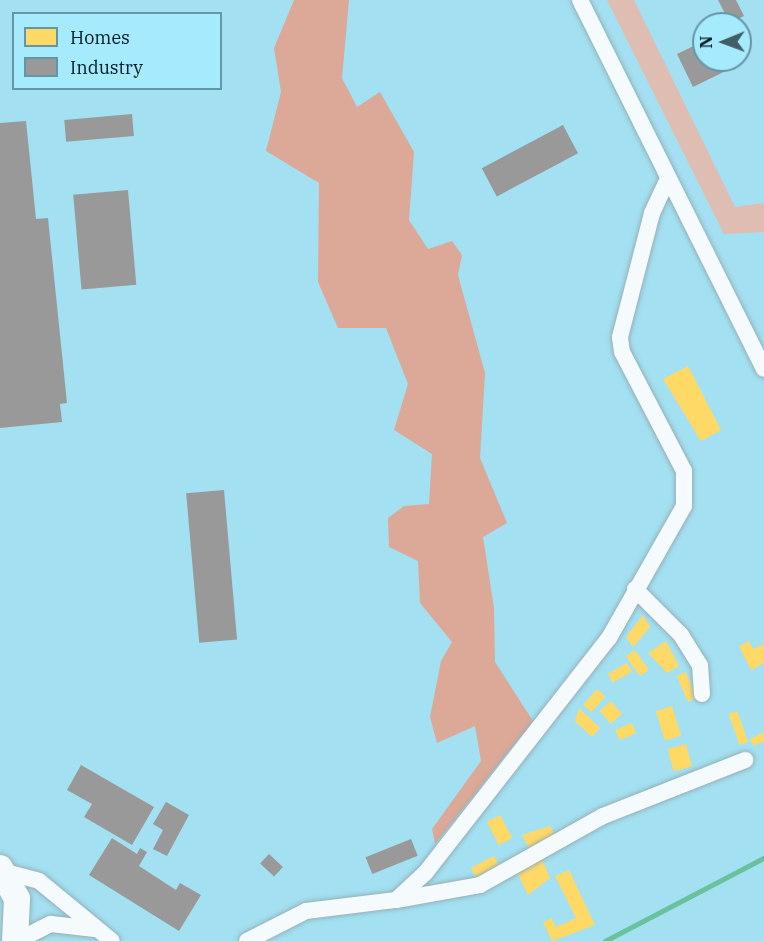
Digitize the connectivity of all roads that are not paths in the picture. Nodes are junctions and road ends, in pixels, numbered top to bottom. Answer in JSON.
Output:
{"nodes":[{"id":1,"x":580,"y":0,"type":"edge"},
{"id":2,"x":668,"y":178,"type":"junction"},
{"id":3,"x":764,"y":369,"type":"edge"},
{"id":4,"x":635,"y":589,"type":"junction"},
{"id":5,"x":702,"y":694,"type":"dead end"},
{"id":6,"x":745,"y":760,"type":"dead end"},
{"id":7,"x":1,"y":870,"type":"edge"},
{"id":8,"x":396,"y":900,"type":"junction"},
{"id":9,"x":95,"y":928,"type":"junction"},
{"id":10,"x":16,"y":941,"type":"edge"},
{"id":11,"x":112,"y":941,"type":"edge"},
{"id":12,"x":247,"y":941,"type":"edge"}],
"edges":[{"from":1,"to":2,"type":"street"},
{"from":2,"to":3,"type":"street"},
{"from":2,"to":4,"type":"street"},
{"from":4,"to":5,"type":"street"},
{"from":4,"to":8,"type":"street"},
{"from":6,"to":8,"type":"street"},
{"from":7,"to":9,"type":"street"},
{"from":7,"to":10,"type":"main road"},
{"from":8,"to":12,"type":"street"},
{"from":9,"to":10,"type":"street"},
{"from":9,"to":11,"type":"street"}]}
